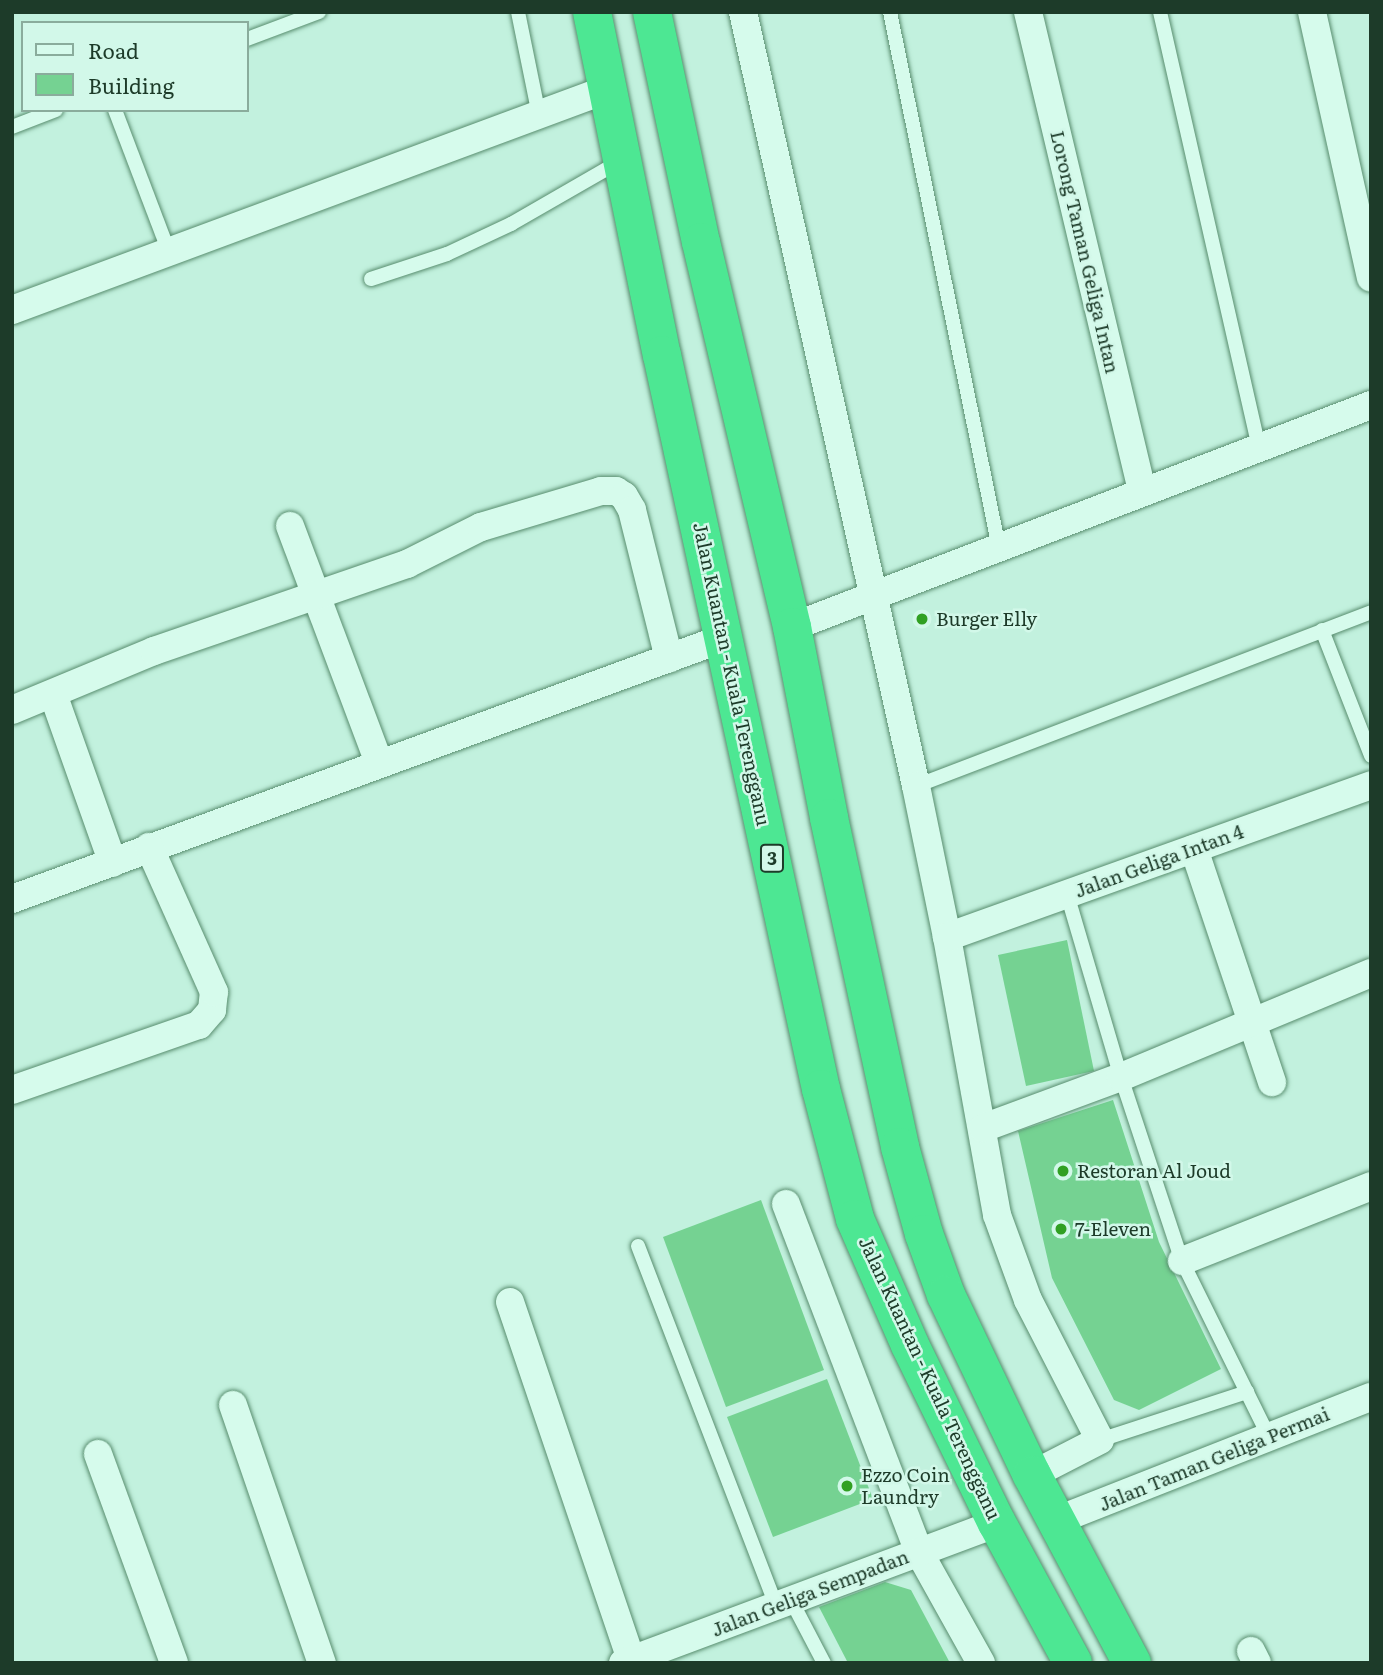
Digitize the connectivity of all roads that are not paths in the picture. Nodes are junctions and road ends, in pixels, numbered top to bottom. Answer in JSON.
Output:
{"nodes":[{"id":1,"x":318,"y":12,"type":"edge"},
{"id":2,"x":518,"y":12,"type":"edge"},
{"id":3,"x":592,"y":12,"type":"edge"},
{"id":4,"x":652,"y":12,"type":"edge"},
{"id":5,"x":743,"y":12,"type":"edge"},
{"id":6,"x":890,"y":12,"type":"edge"},
{"id":7,"x":1028,"y":12,"type":"edge"},
{"id":8,"x":1160,"y":12,"type":"edge"},
{"id":9,"x":1320,"y":15,"type":"edge"},
{"id":10,"x":248,"y":39,"type":"edge"},
{"id":11,"x":608,"y":89,"type":"junction"},
{"id":12,"x":51,"y":112,"type":"edge"},
{"id":13,"x":116,"y":112,"type":"edge"},
{"id":14,"x":539,"y":115,"type":"junction"},
{"id":15,"x":12,"y":127,"type":"edge"},
{"id":16,"x":623,"y":160,"type":"junction"},
{"id":17,"x":169,"y":252,"type":"junction"},
{"id":18,"x":1371,"y":278,"type":"edge"},
{"id":19,"x":371,"y":279,"type":"dead end"},
{"id":20,"x":12,"y":310,"type":"edge"},
{"id":21,"x":1371,"y":404,"type":"edge"},
{"id":22,"x":1259,"y":448,"type":"junction"},
{"id":23,"x":1142,"y":492,"type":"junction"},
{"id":24,"x":290,"y":526,"type":"dead end"},
{"id":25,"x":999,"y":548,"type":"junction"},
{"id":26,"x":314,"y":594,"type":"junction"},
{"id":27,"x":873,"y":596,"type":"junction"},
{"id":28,"x":1371,"y":612,"type":"edge"},
{"id":29,"x":792,"y":627,"type":"junction"},
{"id":30,"x":1322,"y":630,"type":"junction"},
{"id":31,"x":724,"y":638,"type":"junction"},
{"id":32,"x":669,"y":658,"type":"junction"},
{"id":33,"x":53,"y":694,"type":"junction"},
{"id":34,"x":12,"y":710,"type":"edge"},
{"id":35,"x":1371,"y":756,"type":"edge"},
{"id":36,"x":379,"y":763,"type":"junction"},
{"id":37,"x":1371,"y":785,"type":"edge"},
{"id":38,"x":916,"y":786,"type":"junction"},
{"id":39,"x":149,"y":847,"type":"junction"},
{"id":40,"x":1194,"y":849,"type":"junction"},
{"id":41,"x":113,"y":863,"type":"junction"},
{"id":42,"x":1067,"y":894,"type":"junction"},
{"id":43,"x":12,"y":899,"type":"edge"},
{"id":44,"x":947,"y":937,"type":"junction"},
{"id":45,"x":1371,"y":973,"type":"edge"},
{"id":46,"x":1252,"y":1022,"type":"junction"},
{"id":47,"x":1121,"y":1077,"type":"junction"},
{"id":48,"x":1272,"y":1082,"type":"dead end"},
{"id":49,"x":12,"y":1090,"type":"edge"},
{"id":50,"x":983,"y":1128,"type":"junction"},
{"id":51,"x":1371,"y":1186,"type":"edge"},
{"id":52,"x":786,"y":1204,"type":"dead end"},
{"id":53,"x":638,"y":1246,"type":"dead end"},
{"id":54,"x":1182,"y":1261,"type":"junction"},
{"id":55,"x":510,"y":1302,"type":"dead end"},
{"id":56,"x":1247,"y":1392,"type":"junction"},
{"id":57,"x":1371,"y":1397,"type":"edge"},
{"id":58,"x":233,"y":1405,"type":"dead end"},
{"id":59,"x":1269,"y":1437,"type":"junction"},
{"id":60,"x":1100,"y":1440,"type":"junction"},
{"id":61,"x":98,"y":1454,"type":"dead end"},
{"id":62,"x":1031,"y":1475,"type":"junction"},
{"id":63,"x":1058,"y":1520,"type":"junction"},
{"id":64,"x":997,"y":1523,"type":"junction"},
{"id":65,"x":919,"y":1552,"type":"junction"},
{"id":66,"x":783,"y":1603,"type":"junction"},
{"id":67,"x":627,"y":1661,"type":"edge"},
{"id":68,"x":174,"y":1663,"type":"edge"},
{"id":69,"x":322,"y":1663,"type":"edge"},
{"id":70,"x":824,"y":1663,"type":"edge"},
{"id":71,"x":981,"y":1663,"type":"edge"},
{"id":72,"x":1073,"y":1663,"type":"edge"},
{"id":73,"x":1132,"y":1663,"type":"edge"}],
"edges":[{"from":1,"to":10,"type":"lane"},
{"from":2,"to":14,"type":"lane"},
{"from":3,"to":11,"type":"highway","name":"Jalan Kuantan - Kuala Terengganu","number":"3"},
{"from":4,"to":29,"type":"highway"},
{"from":5,"to":27,"type":"street"},
{"from":6,"to":25,"type":"lane"},
{"from":7,"to":23,"type":"street","name":"Lorong Taman Geliga Intan"},
{"from":8,"to":22,"type":"lane"},
{"from":9,"to":18,"type":"street"},
{"from":11,"to":14,"type":"street"},
{"from":11,"to":16,"type":"highway","name":"Jalan Kuantan - Kuala Terengganu","number":"3"},
{"from":12,"to":15,"type":"lane"},
{"from":13,"to":17,"type":"lane"},
{"from":14,"to":17,"type":"street"},
{"from":16,"to":19,"type":"lane"},
{"from":16,"to":31,"type":"highway","name":"Jalan Kuantan - Kuala Terengganu","number":"3"},
{"from":17,"to":20,"type":"street"},
{"from":21,"to":22,"type":"street"},
{"from":22,"to":23,"type":"street"},
{"from":23,"to":25,"type":"street"},
{"from":24,"to":26,"type":"street"},
{"from":25,"to":27,"type":"street"},
{"from":26,"to":32,"type":"street"},
{"from":26,"to":33,"type":"street"},
{"from":26,"to":36,"type":"street"},
{"from":27,"to":29,"type":"street"},
{"from":27,"to":38,"type":"street"},
{"from":28,"to":30,"type":"lane"},
{"from":29,"to":62,"type":"highway"},
{"from":30,"to":35,"type":"lane"},
{"from":30,"to":38,"type":"lane"},
{"from":31,"to":32,"type":"street"},
{"from":31,"to":64,"type":"highway","name":"Jalan Kuantan - Kuala Terengganu","number":"3"},
{"from":32,"to":36,"type":"street"},
{"from":33,"to":34,"type":"street"},
{"from":33,"to":41,"type":"street"},
{"from":36,"to":39,"type":"street"},
{"from":37,"to":40,"type":"street","name":"Jalan Geliga Intan 4"},
{"from":38,"to":44,"type":"street"},
{"from":39,"to":41,"type":"street"},
{"from":39,"to":49,"type":"street"},
{"from":40,"to":42,"type":"street","name":"Jalan Geliga Intan 4"},
{"from":40,"to":46,"type":"street"},
{"from":41,"to":43,"type":"street"},
{"from":42,"to":44,"type":"street","name":"Jalan Geliga Intan 4"},
{"from":42,"to":47,"type":"lane"},
{"from":44,"to":50,"type":"street"},
{"from":45,"to":46,"type":"street"},
{"from":46,"to":47,"type":"street"},
{"from":46,"to":48,"type":"street"},
{"from":47,"to":50,"type":"street"},
{"from":47,"to":54,"type":"lane"},
{"from":50,"to":60,"type":"street"},
{"from":51,"to":54,"type":"street"},
{"from":52,"to":65,"type":"street"},
{"from":53,"to":66,"type":"lane"},
{"from":54,"to":56,"type":"lane"},
{"from":55,"to":67,"type":"street"},
{"from":56,"to":59,"type":"lane"},
{"from":56,"to":60,"type":"lane"},
{"from":57,"to":59,"type":"street","name":"Jalan Taman Geliga Permai"},
{"from":58,"to":69,"type":"street"},
{"from":59,"to":63,"type":"street","name":"Jalan Taman Geliga Permai"},
{"from":60,"to":62,"type":"street"},
{"from":61,"to":68,"type":"street"},
{"from":62,"to":63,"type":"highway"},
{"from":63,"to":73,"type":"highway"},
{"from":64,"to":65,"type":"street","name":"Jalan Geliga Sempadan"},
{"from":64,"to":72,"type":"highway","name":"Jalan Kuantan - Kuala Terengganu","number":"3"},
{"from":65,"to":66,"type":"street","name":"Jalan Geliga Sempadan"},
{"from":65,"to":71,"type":"street"},
{"from":66,"to":67,"type":"street","name":"Jalan Geliga Sempadan"},
{"from":66,"to":70,"type":"lane"}]}
